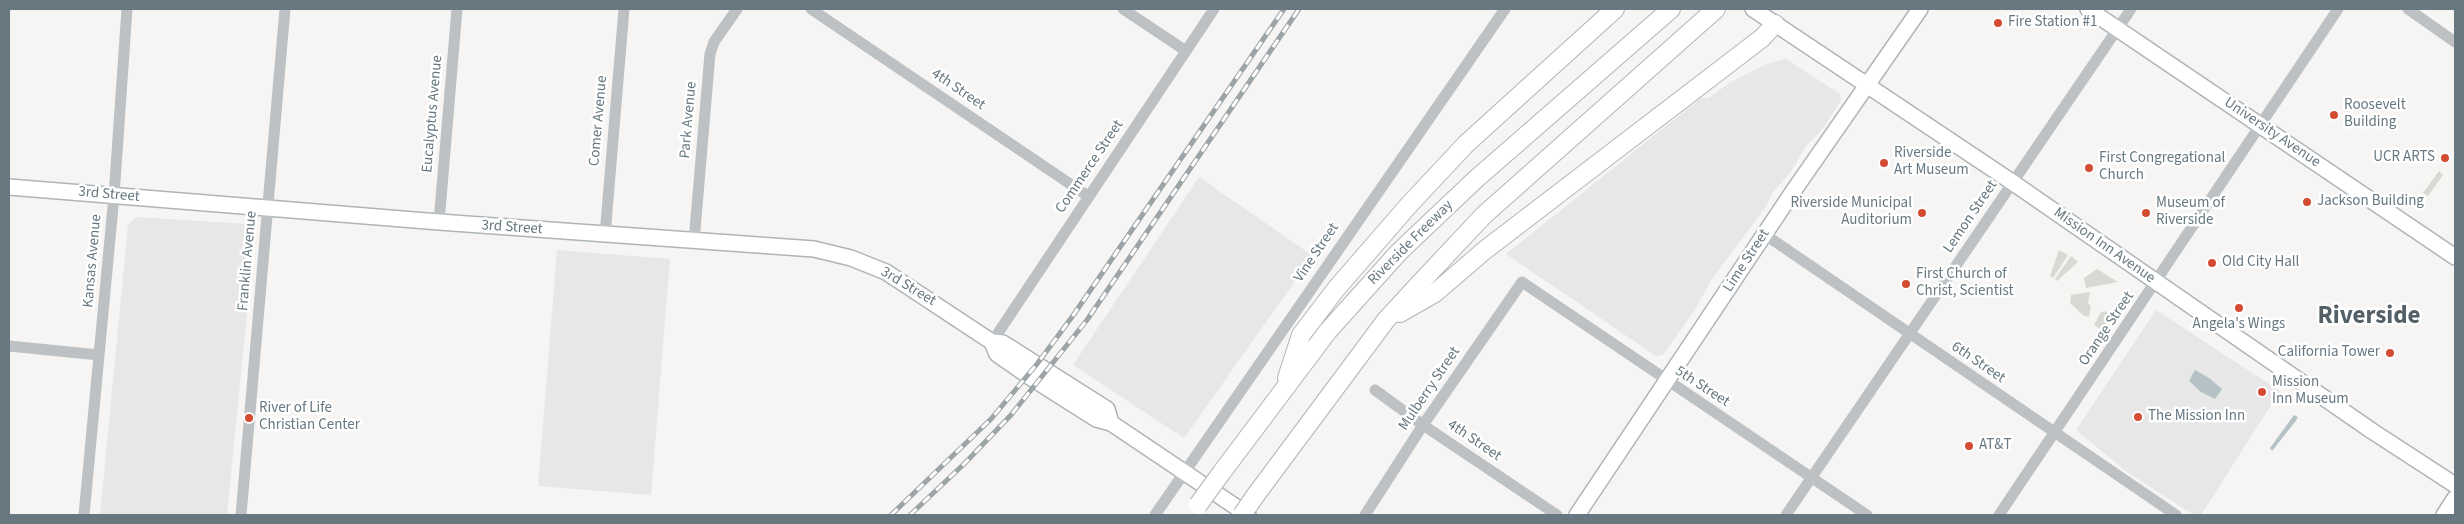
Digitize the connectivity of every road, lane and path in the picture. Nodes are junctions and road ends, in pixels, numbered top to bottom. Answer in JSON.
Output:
{"nodes":[{"id":1,"x":127,"y":9,"type":"edge"},
{"id":2,"x":285,"y":9,"type":"edge"},
{"id":3,"x":457,"y":9,"type":"edge"},
{"id":4,"x":624,"y":9,"type":"edge"},
{"id":5,"x":737,"y":9,"type":"edge"},
{"id":6,"x":811,"y":9,"type":"edge"},
{"id":7,"x":1123,"y":9,"type":"edge"},
{"id":8,"x":1214,"y":9,"type":"edge"},
{"id":9,"x":1505,"y":9,"type":"edge"},
{"id":10,"x":1615,"y":9,"type":"edge"},
{"id":11,"x":1671,"y":9,"type":"edge"},
{"id":12,"x":1715,"y":9,"type":"edge"},
{"id":13,"x":1752,"y":9,"type":"edge"},
{"id":14,"x":1920,"y":9,"type":"edge"},
{"id":15,"x":2088,"y":9,"type":"edge"},
{"id":16,"x":2131,"y":9,"type":"edge"},
{"id":17,"x":2338,"y":9,"type":"edge"},
{"id":18,"x":2408,"y":9,"type":"edge"},
{"id":19,"x":1775,"y":24,"type":"junction"},
{"id":20,"x":2118,"y":29,"type":"junction"},
{"id":21,"x":2455,"y":42,"type":"edge"},
{"id":22,"x":1186,"y":51,"type":"junction"},
{"id":23,"x":1867,"y":85,"type":"junction"},
{"id":24,"x":2260,"y":126,"type":"junction"},
{"id":25,"x":2012,"y":182,"type":"junction"},
{"id":26,"x":9,"y":187,"type":"edge"},
{"id":27,"x":114,"y":196,"type":"junction"},
{"id":28,"x":1088,"y":196,"type":"junction"},
{"id":29,"x":268,"y":208,"type":"junction"},
{"id":30,"x":439,"y":222,"type":"junction"},
{"id":31,"x":1764,"y":234,"type":"junction"},
{"id":32,"x":605,"y":235,"type":"junction"},
{"id":33,"x":694,"y":241,"type":"junction"},
{"id":34,"x":2455,"y":257,"type":"edge"},
{"id":35,"x":1522,"y":282,"type":"joint"},
{"id":36,"x":2156,"y":282,"type":"junction"},
{"id":37,"x":1386,"y":320,"type":"junction"},
{"id":38,"x":1910,"y":335,"type":"junction"},
{"id":39,"x":992,"y":342,"type":"junction"},
{"id":40,"x":9,"y":346,"type":"edge"},
{"id":41,"x":99,"y":355,"type":"junction"},
{"id":42,"x":1667,"y":382,"type":"junction"},
{"id":43,"x":1283,"y":390,"type":"junction"},
{"id":44,"x":1375,"y":390,"type":"dead end"},
{"id":45,"x":1423,"y":425,"type":"junction"},
{"id":46,"x":2054,"y":433,"type":"junction"},
{"id":47,"x":1183,"y":473,"type":"junction"},
{"id":48,"x":1812,"y":477,"type":"junction"},
{"id":49,"x":2455,"y":484,"type":"edge"},
{"id":50,"x":2455,"y":498,"type":"edge"},
{"id":51,"x":1195,"y":510,"type":"edge"},
{"id":52,"x":84,"y":515,"type":"edge"},
{"id":53,"x":241,"y":515,"type":"edge"},
{"id":54,"x":1155,"y":515,"type":"edge"},
{"id":55,"x":1242,"y":515,"type":"edge"},
{"id":56,"x":1248,"y":515,"type":"edge"},
{"id":57,"x":1365,"y":515,"type":"edge"},
{"id":58,"x":1557,"y":515,"type":"edge"},
{"id":59,"x":1577,"y":515,"type":"edge"},
{"id":60,"x":1786,"y":515,"type":"edge"},
{"id":61,"x":1867,"y":515,"type":"edge"},
{"id":62,"x":1999,"y":515,"type":"edge"},
{"id":63,"x":2176,"y":515,"type":"edge"},
{"id":64,"x":2444,"y":515,"type":"edge"}],
"edges":[{"from":1,"to":27,"type":"street","name":"Kansas Avenue"},
{"from":2,"to":29,"type":"street","name":"Franklin Avenue"},
{"from":3,"to":30,"type":"street","name":"Eucalyptus Avenue"},
{"from":4,"to":32,"type":"street","name":"Comer Avenue"},
{"from":5,"to":33,"type":"street","name":"Park Avenue"},
{"from":6,"to":28,"type":"street","name":"4th Street"},
{"from":7,"to":22,"type":"street"},
{"from":8,"to":22,"type":"street","name":"Commerce Street"},
{"from":9,"to":47,"type":"street","name":"Vine Street"},
{"from":10,"to":43,"type":"highway"},
{"from":11,"to":43,"type":"highway","name":"Riverside Freeway"},
{"from":12,"to":37,"type":"highway"},
{"from":13,"to":19,"type":"main road","name":"Mission Inn Avenue"},
{"from":14,"to":23,"type":"main road","name":"Lime Street"},
{"from":15,"to":20,"type":"main road","name":"University Avenue"},
{"from":16,"to":20,"type":"street","name":"Lemon Street"},
{"from":17,"to":24,"type":"street","name":"Orange Street"},
{"from":18,"to":21,"type":"street"},
{"from":19,"to":23,"type":"main road","name":"Mission Inn Avenue"},
{"from":19,"to":37,"type":"highway"},
{"from":20,"to":24,"type":"main road","name":"University Avenue"},
{"from":20,"to":25,"type":"street","name":"Lemon Street"},
{"from":22,"to":28,"type":"street","name":"Commerce Street"},
{"from":23,"to":25,"type":"main road","name":"Mission Inn Avenue"},
{"from":23,"to":31,"type":"main road","name":"Lime Street"},
{"from":24,"to":34,"type":"main road","name":"University Avenue"},
{"from":24,"to":36,"type":"street","name":"Orange Street"},
{"from":25,"to":36,"type":"main road","name":"Mission Inn Avenue"},
{"from":25,"to":38,"type":"street","name":"Lemon Street"},
{"from":26,"to":27,"type":"main road","name":"3rd Street"},
{"from":27,"to":29,"type":"main road","name":"3rd Street"},
{"from":27,"to":41,"type":"street","name":"Kansas Avenue"},
{"from":28,"to":39,"type":"street","name":"Commerce Street"},
{"from":29,"to":30,"type":"main road","name":"3rd Street"},
{"from":29,"to":53,"type":"street","name":"Franklin Avenue"},
{"from":30,"to":32,"type":"main road","name":"3rd Street"},
{"from":31,"to":38,"type":"street","name":"6th Street"},
{"from":31,"to":42,"type":"main road","name":"Lime Street"},
{"from":32,"to":33,"type":"main road","name":"3rd Street"},
{"from":33,"to":39,"type":"main road","name":"3rd Street"},
{"from":35,"to":42,"type":"street","name":"5th Street"},
{"from":35,"to":45,"type":"street","name":"Mulberry Street"},
{"from":36,"to":46,"type":"street","name":"Orange Street"},
{"from":36,"to":49,"type":"main road","name":"Mission Inn Avenue"},
{"from":37,"to":55,"type":"highway","bridge":true},
{"from":38,"to":46,"type":"street","name":"6th Street"},
{"from":38,"to":48,"type":"street","name":"Lemon Street"},
{"from":39,"to":47,"type":"main road","name":"3rd Street"},
{"from":40,"to":41,"type":"street"},
{"from":41,"to":52,"type":"street","name":"Kansas Avenue"},
{"from":42,"to":48,"type":"street","name":"5th Street"},
{"from":42,"to":59,"type":"main road","name":"Lime Street"},
{"from":43,"to":51,"type":"highway","name":"Riverside Freeway","bridge":true},
{"from":44,"to":45,"type":"street","name":"4th Street"},
{"from":45,"to":57,"type":"street","name":"Mulberry Street"},
{"from":45,"to":58,"type":"street","name":"4th Street"},
{"from":46,"to":62,"type":"street","name":"Orange Street"},
{"from":46,"to":63,"type":"street","name":"6th Street"},
{"from":47,"to":54,"type":"street","name":"Vine Street"},
{"from":47,"to":56,"type":"main road","name":"3rd Street"},
{"from":48,"to":60,"type":"street","name":"Lemon Street"},
{"from":48,"to":61,"type":"street","name":"5th Street"},
{"from":50,"to":64,"type":"main road"}]}
